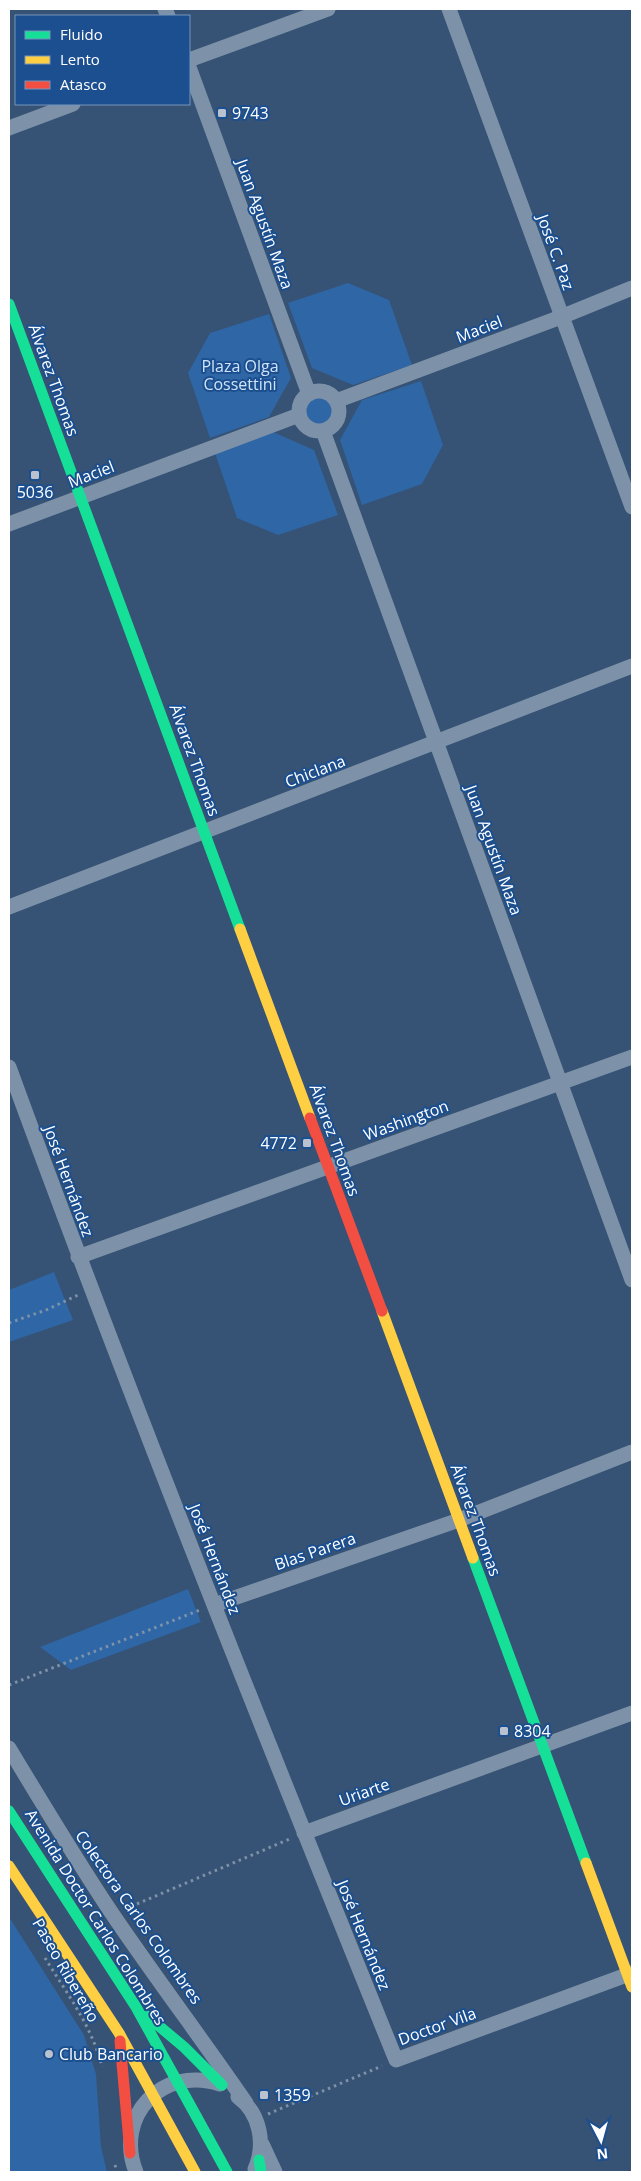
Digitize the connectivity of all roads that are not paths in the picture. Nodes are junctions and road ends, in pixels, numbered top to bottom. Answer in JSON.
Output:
{"nodes":[{"id":1,"x":328,"y":9,"type":"edge"},
{"id":2,"x":449,"y":9,"type":"edge"},
{"id":3,"x":190,"y":60,"type":"edge"},
{"id":4,"x":190,"y":70,"type":"edge"},
{"id":5,"x":70,"y":105,"type":"edge"},
{"id":6,"x":9,"y":128,"type":"edge"},
{"id":7,"x":632,"y":288,"type":"edge"},
{"id":8,"x":9,"y":304,"type":"edge"},
{"id":9,"x":561,"y":317,"type":"junction"},
{"id":10,"x":309,"y":394,"type":"junction"},
{"id":11,"x":336,"y":401,"type":"junction"},
{"id":12,"x":299,"y":415,"type":"junction"},
{"id":13,"x":323,"y":431,"type":"junction"},
{"id":14,"x":80,"y":497,"type":"junction"},
{"id":15,"x":632,"y":507,"type":"edge"},
{"id":16,"x":9,"y":524,"type":"edge"},
{"id":17,"x":632,"y":666,"type":"edge"},
{"id":18,"x":438,"y":743,"type":"junction"},
{"id":19,"x":204,"y":832,"type":"junction"},
{"id":20,"x":9,"y":907,"type":"edge"},
{"id":21,"x":632,"y":1057,"type":"edge"},
{"id":22,"x":9,"y":1067,"type":"edge"},
{"id":23,"x":559,"y":1083,"type":"junction"},
{"id":24,"x":328,"y":1166,"type":"junction"},
{"id":25,"x":78,"y":1257,"type":"junction"},
{"id":26,"x":632,"y":1280,"type":"edge"},
{"id":27,"x":632,"y":1452,"type":"edge"},
{"id":28,"x":459,"y":1520,"type":"junction"},
{"id":29,"x":214,"y":1605,"type":"junction"},
{"id":30,"x":632,"y":1713,"type":"edge"},
{"id":31,"x":543,"y":1746,"type":"junction"},
{"id":32,"x":9,"y":1748,"type":"edge"},
{"id":33,"x":9,"y":1811,"type":"edge"},
{"id":34,"x":304,"y":1833,"type":"junction"},
{"id":35,"x":9,"y":1866,"type":"edge"},
{"id":36,"x":631,"y":1978,"type":"edge"},
{"id":37,"x":136,"y":2006,"type":"junction"},
{"id":38,"x":119,"y":2033,"type":"junction"},
{"id":39,"x":396,"y":2060,"type":"joint"},
{"id":40,"x":177,"y":2082,"type":"junction"},
{"id":41,"x":222,"y":2085,"type":"junction"},
{"id":42,"x":153,"y":2094,"type":"junction"},
{"id":43,"x":246,"y":2103,"type":"junction"},
{"id":44,"x":261,"y":2141,"type":"junction"},
{"id":45,"x":130,"y":2153,"type":"junction"},
{"id":46,"x":258,"y":2168,"type":"edge"},
{"id":47,"x":136,"y":2172,"type":"edge"},
{"id":48,"x":195,"y":2172,"type":"edge"},
{"id":49,"x":227,"y":2172,"type":"edge"},
{"id":50,"x":275,"y":2172,"type":"edge"}],
"edges":[{"from":1,"to":3,"type":"street"},
{"from":2,"to":9,"type":"street","name":"José C. Paz"},
{"from":4,"to":10,"type":"street","name":"Juan Agustín Maza"},
{"from":5,"to":6,"type":"street"},
{"from":7,"to":9,"type":"street","name":"Maciel"},
{"from":8,"to":14,"type":"street","name":"Álvarez Thomas"},
{"from":9,"to":11,"type":"street","name":"Maciel"},
{"from":9,"to":15,"type":"street","name":"José C. Paz"},
{"from":10,"to":11,"type":"street"},
{"from":10,"to":12,"type":"street"},
{"from":11,"to":13,"type":"street"},
{"from":12,"to":13,"type":"street"},
{"from":12,"to":14,"type":"street","name":"Maciel"},
{"from":13,"to":18,"type":"street","name":"Juan Agustín Maza"},
{"from":14,"to":16,"type":"street","name":"Maciel"},
{"from":14,"to":19,"type":"street","name":"Álvarez Thomas"},
{"from":17,"to":18,"type":"street","name":"Chiclana"},
{"from":18,"to":19,"type":"street","name":"Chiclana"},
{"from":18,"to":23,"type":"street","name":"Juan Agustín Maza"},
{"from":19,"to":20,"type":"street","name":"Chiclana"},
{"from":19,"to":24,"type":"street","name":"Álvarez Thomas"},
{"from":21,"to":23,"type":"street","name":"Washington"},
{"from":22,"to":25,"type":"street","name":"José Hernández"},
{"from":23,"to":24,"type":"street","name":"Washington"},
{"from":23,"to":26,"type":"street","name":"Juan Agustín Maza"},
{"from":24,"to":25,"type":"street","name":"Washington"},
{"from":24,"to":28,"type":"street","name":"Álvarez Thomas"},
{"from":25,"to":29,"type":"street","name":"José Hernández"},
{"from":27,"to":28,"type":"street","name":"Blas Parera"},
{"from":28,"to":29,"type":"street","name":"Blas Parera"},
{"from":28,"to":31,"type":"street","name":"Álvarez Thomas"},
{"from":29,"to":34,"type":"street","name":"José Hernández"},
{"from":30,"to":31,"type":"street","name":"Uriarte"},
{"from":31,"to":34,"type":"street","name":"Uriarte"},
{"from":31,"to":36,"type":"street","name":"Álvarez Thomas"},
{"from":32,"to":43,"type":"street","name":"Colectora Carlos Colombres"},
{"from":33,"to":37,"type":"street","name":"Avenida Doctor Carlos Colombres"},
{"from":34,"to":39,"type":"street","name":"José Hernández"},
{"from":35,"to":38,"type":"street"},
{"from":36,"to":39,"type":"street","name":"Doctor Vila"},
{"from":37,"to":40,"type":"street","name":"Avenida Doctor Carlos Colombres"},
{"from":37,"to":41,"type":"street"},
{"from":38,"to":42,"type":"street"},
{"from":38,"to":45,"type":"street"},
{"from":40,"to":41,"type":"street"},
{"from":40,"to":42,"type":"street"},
{"from":40,"to":49,"type":"street","name":"Avenida Doctor Carlos Colombres"},
{"from":41,"to":43,"type":"street"},
{"from":42,"to":45,"type":"street"},
{"from":42,"to":48,"type":"street"},
{"from":43,"to":44,"type":"street","name":"Colectora Carlos Colombres"},
{"from":44,"to":46,"type":"street"},
{"from":44,"to":50,"type":"street"},
{"from":45,"to":47,"type":"street"}]}
